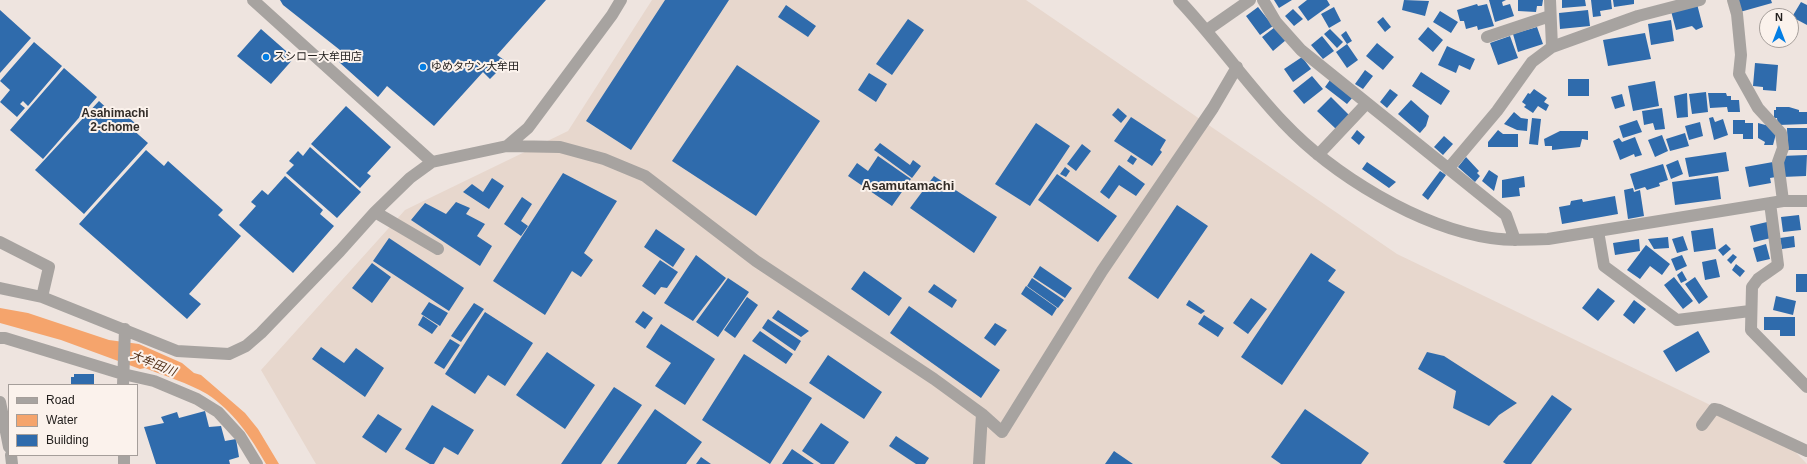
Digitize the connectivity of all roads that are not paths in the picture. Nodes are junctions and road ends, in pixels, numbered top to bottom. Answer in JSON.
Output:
{"nodes":[{"id":1,"x":253,"y":0,"type":"edge"},
{"id":2,"x":621,"y":0,"type":"edge"},
{"id":3,"x":1179,"y":0,"type":"edge"},
{"id":4,"x":1250,"y":0,"type":"edge"},
{"id":5,"x":1263,"y":0,"type":"edge"},
{"id":6,"x":1550,"y":0,"type":"edge"},
{"id":7,"x":1700,"y":0,"type":"edge"},
{"id":8,"x":1733,"y":0,"type":"edge"},
{"id":9,"x":1550,"y":16,"type":"junction"},
{"id":10,"x":1207,"y":30,"type":"junction"},
{"id":11,"x":1487,"y":37,"type":"dead end"},
{"id":12,"x":1552,"y":47,"type":"junction"},
{"id":13,"x":1237,"y":67,"type":"junction"},
{"id":14,"x":1367,"y":103,"type":"junction"},
{"id":15,"x":507,"y":146,"type":"junction"},
{"id":16,"x":1318,"y":155,"type":"junction"},
{"id":17,"x":432,"y":162,"type":"junction"},
{"id":18,"x":1448,"y":169,"type":"junction"},
{"id":19,"x":1783,"y":201,"type":"junction"},
{"id":20,"x":1807,"y":201,"type":"edge"},
{"id":21,"x":1770,"y":203,"type":"junction"},
{"id":22,"x":375,"y":212,"type":"junction"},
{"id":23,"x":1598,"y":231,"type":"junction"},
{"id":24,"x":1515,"y":240,"type":"junction"},
{"id":25,"x":0,"y":242,"type":"edge"},
{"id":26,"x":438,"y":249,"type":"dead end"},
{"id":27,"x":0,"y":288,"type":"edge"},
{"id":28,"x":42,"y":297,"type":"junction"},
{"id":29,"x":1750,"y":311,"type":"junction"},
{"id":30,"x":125,"y":332,"type":"junction"},
{"id":31,"x":0,"y":338,"type":"edge"},
{"id":32,"x":123,"y":375,"type":"edge"},
{"id":33,"x":1807,"y":387,"type":"edge"},
{"id":34,"x":0,"y":402,"type":"edge"},
{"id":35,"x":982,"y":414,"type":"junction"},
{"id":36,"x":1702,"y":425,"type":"dead end"},
{"id":37,"x":8,"y":442,"type":"edge"},
{"id":38,"x":1807,"y":451,"type":"edge"},
{"id":39,"x":257,"y":464,"type":"edge"},
{"id":40,"x":979,"y":464,"type":"edge"}],
"edges":[{"from":1,"to":17,"type":"street"},
{"from":2,"to":15,"type":"street"},
{"from":3,"to":10,"type":"street"},
{"from":4,"to":10,"type":"street"},
{"from":5,"to":14,"type":"street"},
{"from":6,"to":9,"type":"street"},
{"from":7,"to":12,"type":"street"},
{"from":8,"to":19,"type":"street"},
{"from":9,"to":11,"type":"street"},
{"from":9,"to":12,"type":"street"},
{"from":10,"to":13,"type":"street"},
{"from":12,"to":18,"type":"street"},
{"from":13,"to":16,"type":"street"},
{"from":13,"to":35,"type":"street"},
{"from":14,"to":16,"type":"street"},
{"from":14,"to":18,"type":"street"},
{"from":15,"to":17,"type":"street"},
{"from":15,"to":35,"type":"street"},
{"from":16,"to":24,"type":"street"},
{"from":17,"to":22,"type":"street"},
{"from":18,"to":24,"type":"street"},
{"from":19,"to":20,"type":"street"},
{"from":19,"to":21,"type":"street"},
{"from":21,"to":23,"type":"street"},
{"from":21,"to":29,"type":"street"},
{"from":22,"to":26,"type":"street"},
{"from":22,"to":30,"type":"street"},
{"from":23,"to":24,"type":"street"},
{"from":23,"to":29,"type":"street"},
{"from":25,"to":28,"type":"street"},
{"from":27,"to":28,"type":"street"},
{"from":28,"to":30,"type":"street"},
{"from":29,"to":33,"type":"street"},
{"from":30,"to":32,"type":"street"},
{"from":31,"to":32,"type":"street"},
{"from":32,"to":39,"type":"street"},
{"from":34,"to":37,"type":"street"},
{"from":35,"to":40,"type":"street"},
{"from":36,"to":38,"type":"street"}]}
